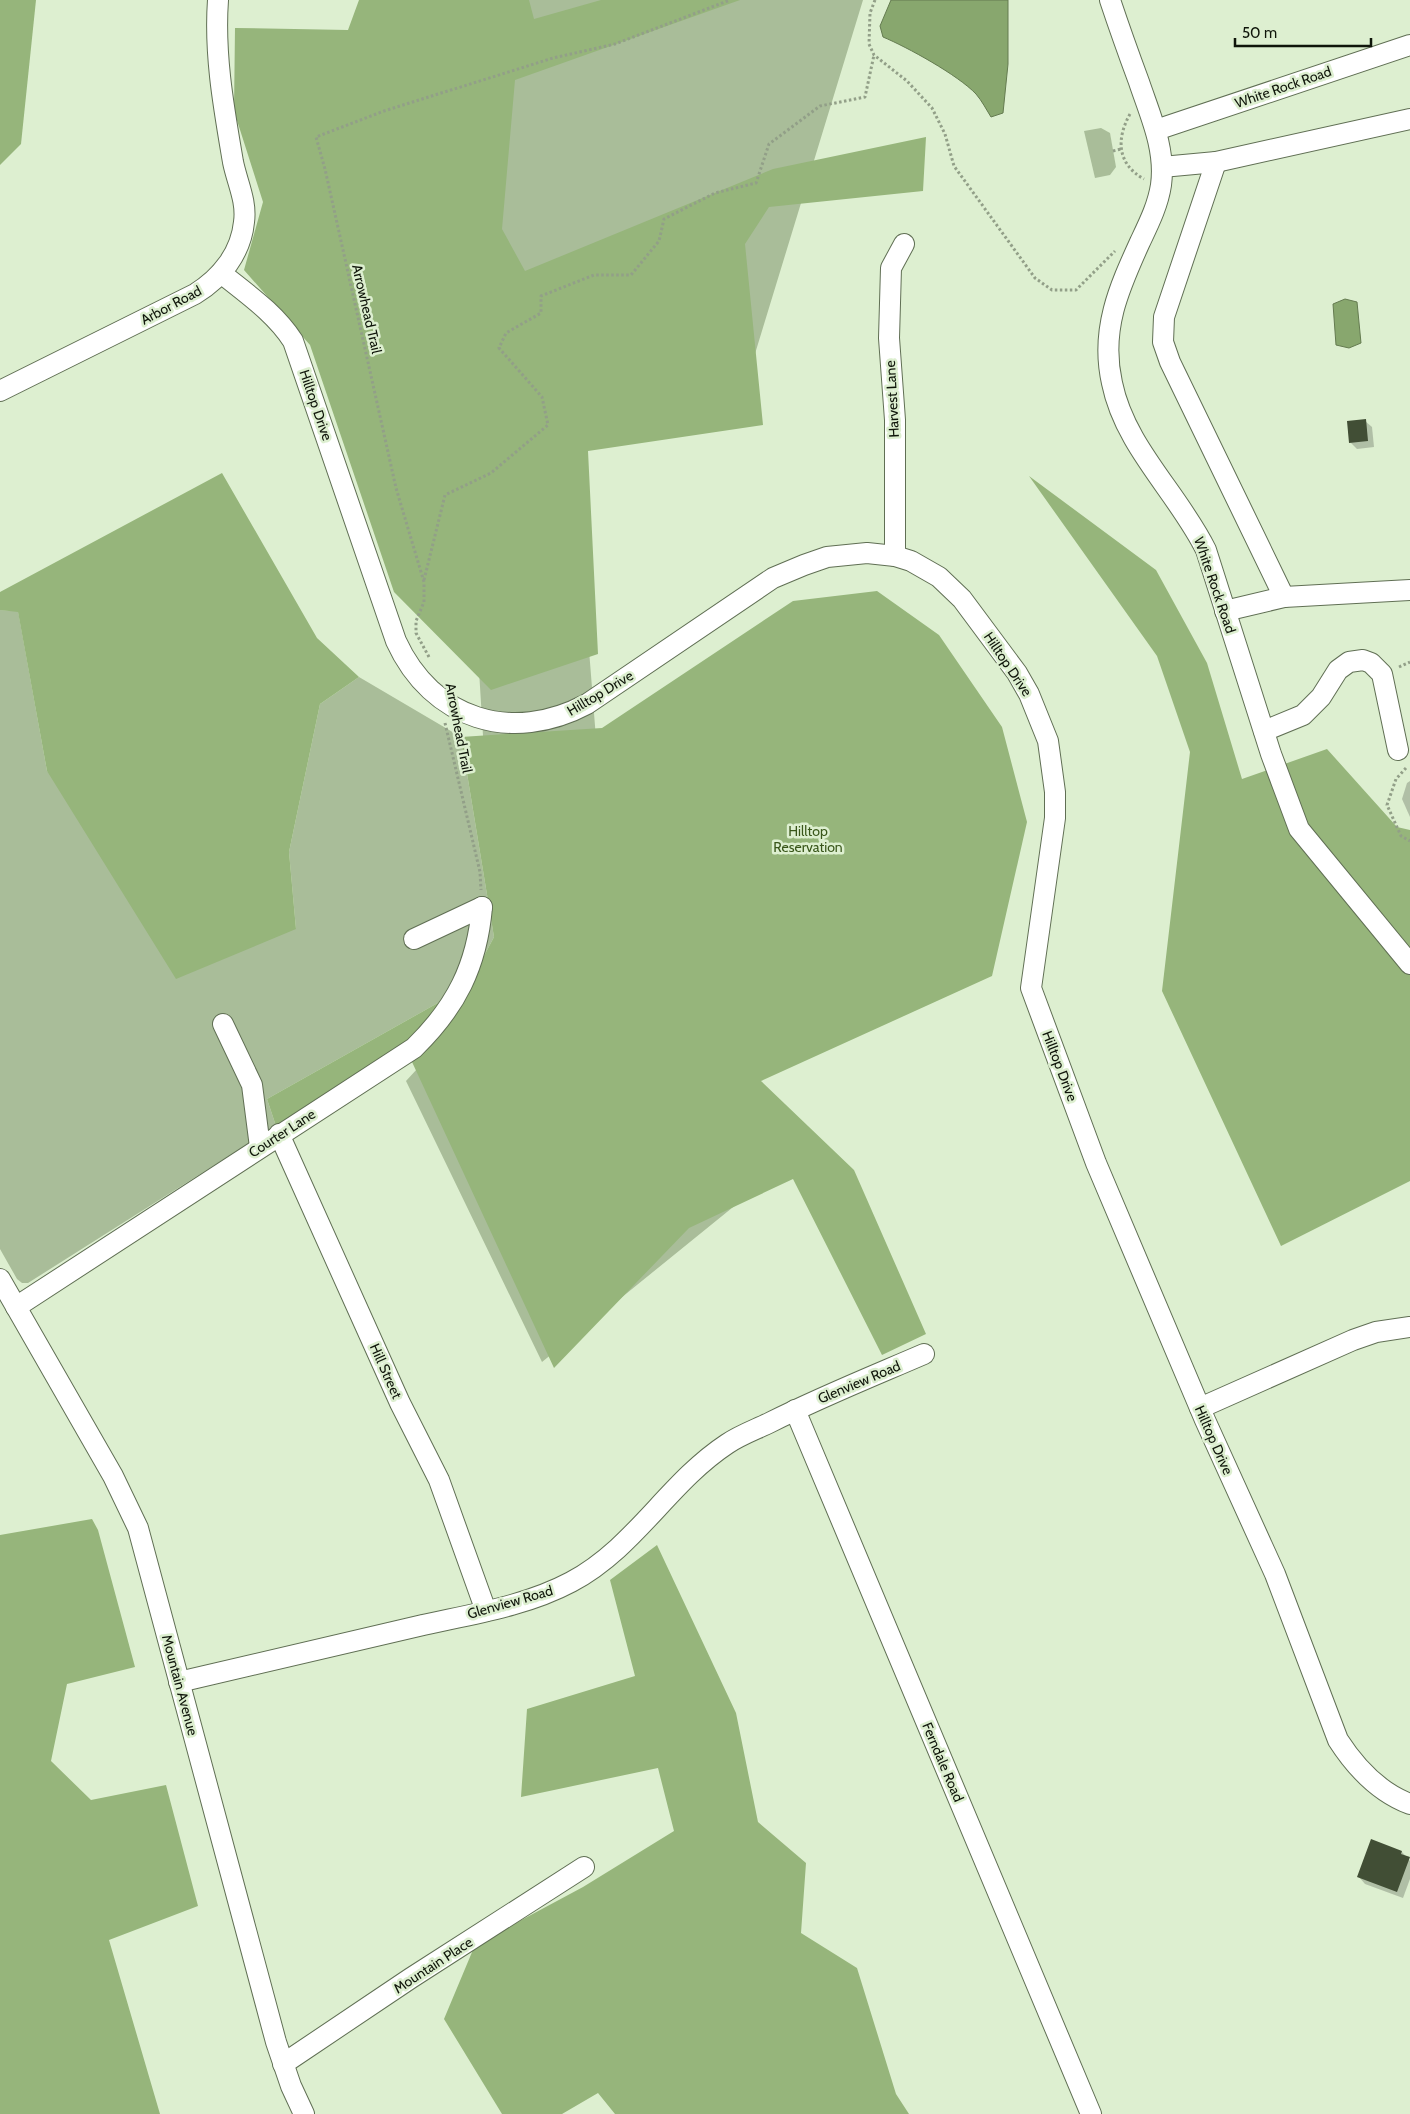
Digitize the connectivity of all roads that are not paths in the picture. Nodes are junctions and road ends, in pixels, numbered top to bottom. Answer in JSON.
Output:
{"nodes":[{"id":1,"x":218,"y":0,"type":"edge"},
{"id":2,"x":1110,"y":0,"type":"edge"},
{"id":3,"x":1410,"y":44,"type":"edge"},
{"id":4,"x":1410,"y":119,"type":"edge"},
{"id":5,"x":1156,"y":130,"type":"junction"},
{"id":6,"x":1216,"y":162,"type":"junction"},
{"id":7,"x":1161,"y":177,"type":"junction"},
{"id":8,"x":904,"y":244,"type":"dead end"},
{"id":9,"x":221,"y":273,"type":"junction"},
{"id":10,"x":0,"y":391,"type":"edge"},
{"id":11,"x":895,"y":556,"type":"junction"},
{"id":12,"x":1410,"y":590,"type":"edge"},
{"id":13,"x":1284,"y":597,"type":"junction"},
{"id":14,"x":1225,"y":611,"type":"junction"},
{"id":15,"x":1264,"y":731,"type":"junction"},
{"id":16,"x":1404,"y":757,"type":"edge"},
{"id":17,"x":414,"y":939,"type":"dead end"},
{"id":18,"x":1410,"y":964,"type":"edge"},
{"id":19,"x":223,"y":1024,"type":"dead end"},
{"id":20,"x":279,"y":1134,"type":"junction"},
{"id":21,"x":260,"y":1146,"type":"junction"},
{"id":22,"x":0,"y":1279,"type":"edge"},
{"id":23,"x":16,"y":1307,"type":"junction"},
{"id":24,"x":1410,"y":1327,"type":"edge"},
{"id":25,"x":924,"y":1354,"type":"dead end"},
{"id":26,"x":1200,"y":1408,"type":"junction"},
{"id":27,"x":795,"y":1410,"type":"junction"},
{"id":28,"x":486,"y":1611,"type":"junction"},
{"id":29,"x":179,"y":1682,"type":"junction"},
{"id":30,"x":1410,"y":1804,"type":"edge"},
{"id":31,"x":584,"y":1867,"type":"dead end"},
{"id":32,"x":283,"y":2064,"type":"junction"},
{"id":33,"x":304,"y":2114,"type":"edge"},
{"id":34,"x":1090,"y":2114,"type":"edge"}],
"edges":[{"from":1,"to":9,"type":"street","name":"Arbor Road"},
{"from":2,"to":5,"type":"street","name":"White Rock Road"},
{"from":3,"to":5,"type":"street","name":"White Rock Road"},
{"from":4,"to":6,"type":"street"},
{"from":5,"to":7,"type":"street","name":"White Rock Road"},
{"from":6,"to":7,"type":"street"},
{"from":6,"to":13,"type":"street"},
{"from":7,"to":14,"type":"street","name":"White Rock Road"},
{"from":8,"to":11,"type":"street","name":"Harvest Lane"},
{"from":9,"to":10,"type":"street","name":"Arbor Road"},
{"from":9,"to":11,"type":"street","name":"Hilltop Drive"},
{"from":11,"to":26,"type":"street","name":"Hilltop Drive"},
{"from":12,"to":13,"type":"street"},
{"from":13,"to":14,"type":"street"},
{"from":14,"to":15,"type":"street","name":"White Rock Road"},
{"from":15,"to":16,"type":"street"},
{"from":15,"to":18,"type":"street","name":"White Rock Road"},
{"from":17,"to":20,"type":"street","name":"Courter Lane"},
{"from":19,"to":21,"type":"street"},
{"from":20,"to":21,"type":"street","name":"Courter Lane"},
{"from":20,"to":28,"type":"street","name":"Hill Street"},
{"from":21,"to":23,"type":"street","name":"Courter Lane"},
{"from":22,"to":23,"type":"street","name":"Mountain Avenue"},
{"from":23,"to":29,"type":"street","name":"Mountain Avenue"},
{"from":24,"to":26,"type":"street"},
{"from":25,"to":27,"type":"street","name":"Glenview Road"},
{"from":26,"to":30,"type":"street","name":"Hilltop Drive"},
{"from":27,"to":28,"type":"street","name":"Glenview Road"},
{"from":27,"to":34,"type":"street","name":"Ferndale Road"},
{"from":28,"to":29,"type":"street","name":"Glenview Road"},
{"from":29,"to":32,"type":"street","name":"Mountain Avenue"},
{"from":31,"to":32,"type":"street","name":"Mountain Place"},
{"from":32,"to":33,"type":"street","name":"Mountain Avenue"}]}
